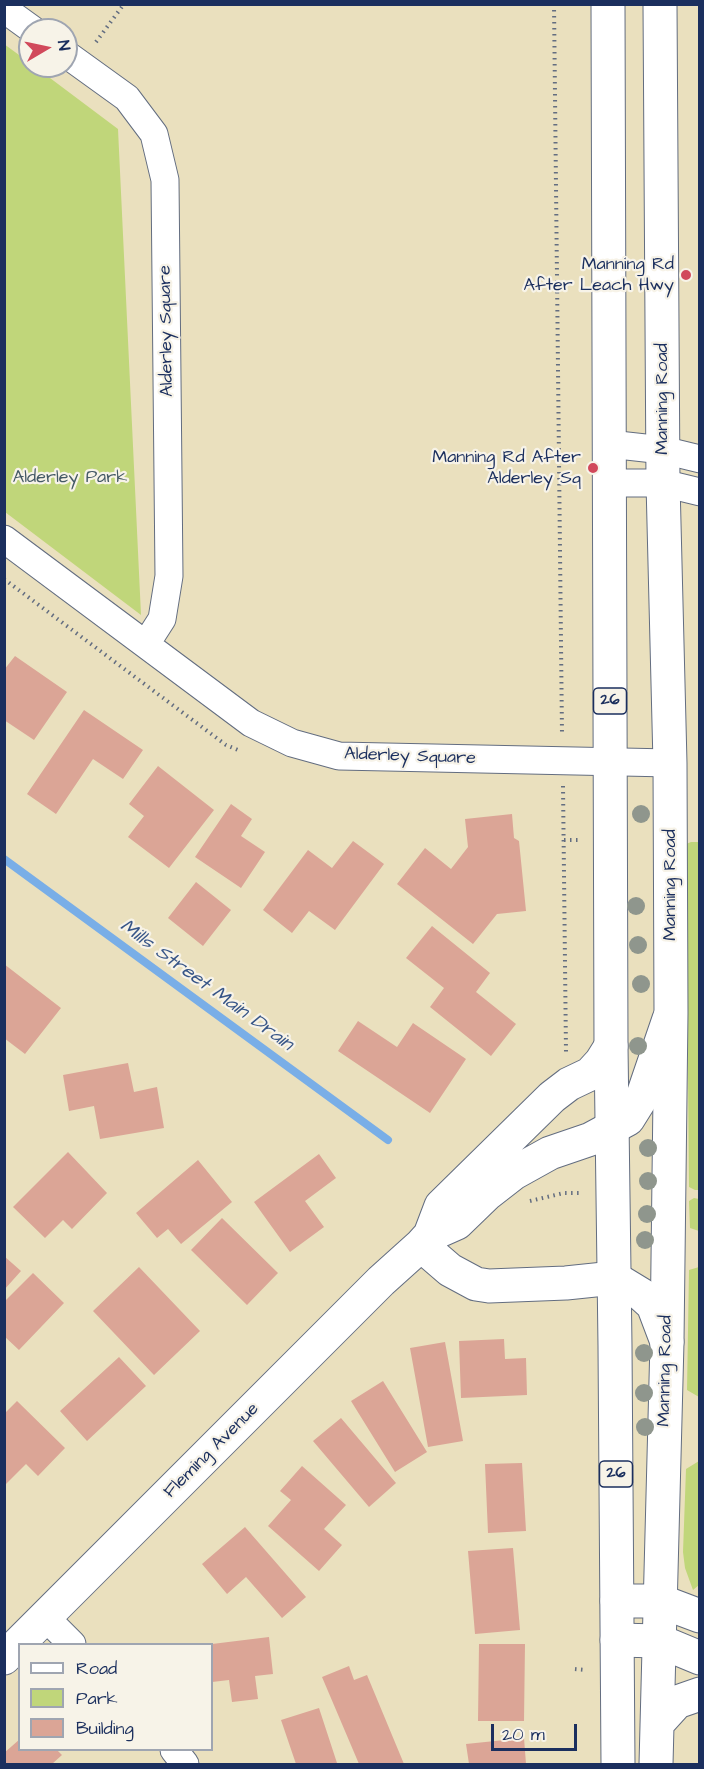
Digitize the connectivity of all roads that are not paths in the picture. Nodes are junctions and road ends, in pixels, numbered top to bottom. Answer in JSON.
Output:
{"nodes":[{"id":1,"x":608,"y":4,"type":"edge"},
{"id":2,"x":660,"y":4,"type":"edge"},
{"id":3,"x":4,"y":9,"type":"edge"},
{"id":4,"x":18,"y":19,"type":"edge"},
{"id":5,"x":78,"y":63,"type":"edge"},
{"id":6,"x":609,"y":444,"type":"junction"},
{"id":7,"x":663,"y":450,"type":"junction"},
{"id":8,"x":699,"y":459,"type":"edge"},
{"id":9,"x":609,"y":483,"type":"junction"},
{"id":10,"x":663,"y":483,"type":"junction"},
{"id":11,"x":699,"y":492,"type":"edge"},
{"id":12,"x":4,"y":539,"type":"edge"},
{"id":13,"x":146,"y":644,"type":"junction"},
{"id":14,"x":610,"y":763,"type":"junction"},
{"id":15,"x":670,"y":763,"type":"junction"},
{"id":16,"x":671,"y":1013,"type":"junction"},
{"id":17,"x":611,"y":1047,"type":"junction"},
{"id":18,"x":612,"y":1129,"type":"junction"},
{"id":19,"x":425,"y":1240,"type":"junction"},
{"id":20,"x":614,"y":1278,"type":"junction"},
{"id":21,"x":667,"y":1342,"type":"junction"},
{"id":22,"x":660,"y":1600,"type":"junction"},
{"id":23,"x":617,"y":1601,"type":"junction"},
{"id":24,"x":699,"y":1616,"type":"edge"},
{"id":25,"x":46,"y":1618,"type":"junction"},
{"id":26,"x":617,"y":1640,"type":"junction"},
{"id":27,"x":659,"y":1641,"type":"junction"},
{"id":28,"x":20,"y":1643,"type":"edge"},
{"id":29,"x":71,"y":1643,"type":"edge"},
{"id":30,"x":18,"y":1645,"type":"edge"},
{"id":31,"x":4,"y":1658,"type":"edge"},
{"id":32,"x":699,"y":1658,"type":"edge"},
{"id":33,"x":699,"y":1694,"type":"edge"},
{"id":34,"x":657,"y":1724,"type":"junction"},
{"id":35,"x":175,"y":1751,"type":"edge"},
{"id":36,"x":185,"y":1764,"type":"edge"},
{"id":37,"x":618,"y":1764,"type":"edge"},
{"id":38,"x":656,"y":1764,"type":"edge"}],
"edges":[{"from":1,"to":6,"type":"main road","number":"26"},
{"from":2,"to":7,"type":"main road","name":"Manning Road"},
{"from":3,"to":4,"type":"street"},
{"from":5,"to":13,"type":"street","name":"Alderley Square"},
{"from":6,"to":7,"type":"street"},
{"from":6,"to":9,"type":"main road","number":"26"},
{"from":7,"to":8,"type":"street"},
{"from":7,"to":10,"type":"main road","name":"Manning Road"},
{"from":9,"to":10,"type":"street"},
{"from":9,"to":14,"type":"main road","number":"26"},
{"from":10,"to":11,"type":"street"},
{"from":10,"to":15,"type":"main road","name":"Manning Road"},
{"from":12,"to":13,"type":"street","name":"Alderley Square"},
{"from":13,"to":14,"type":"street","name":"Alderley Square"},
{"from":14,"to":15,"type":"street","name":"Alderley Square"},
{"from":14,"to":17,"type":"main road","number":"26"},
{"from":15,"to":16,"type":"main road","name":"Manning Road"},
{"from":16,"to":18,"type":"main road","name":"Fleming Avenue"},
{"from":16,"to":21,"type":"main road","name":"Manning Road"},
{"from":17,"to":18,"type":"main road","number":"26"},
{"from":17,"to":19,"type":"main road","name":"Fleming Avenue"},
{"from":18,"to":19,"type":"main road","name":"Fleming Avenue"},
{"from":18,"to":20,"type":"main road","number":"26"},
{"from":19,"to":20,"type":"main road"},
{"from":19,"to":25,"type":"main road","name":"Fleming Avenue"},
{"from":20,"to":21,"type":"main road"},
{"from":20,"to":23,"type":"main road","number":"26"},
{"from":21,"to":22,"type":"main road","name":"Manning Road"},
{"from":22,"to":23,"type":"main road"},
{"from":22,"to":24,"type":"main road"},
{"from":22,"to":27,"type":"main road","name":"Manning Road"},
{"from":23,"to":26,"type":"main road","number":"26"},
{"from":25,"to":28,"type":"main road","name":"Fleming Avenue"},
{"from":25,"to":29,"type":"street"},
{"from":26,"to":27,"type":"main road"},
{"from":26,"to":37,"type":"main road","number":"26"},
{"from":27,"to":32,"type":"main road"},
{"from":27,"to":34,"type":"main road","name":"Manning Road"},
{"from":30,"to":31,"type":"main road","name":"Fleming Avenue"},
{"from":33,"to":34,"type":"main road"},
{"from":34,"to":38,"type":"main road","name":"Manning Road"},
{"from":35,"to":36,"type":"street"}]}
